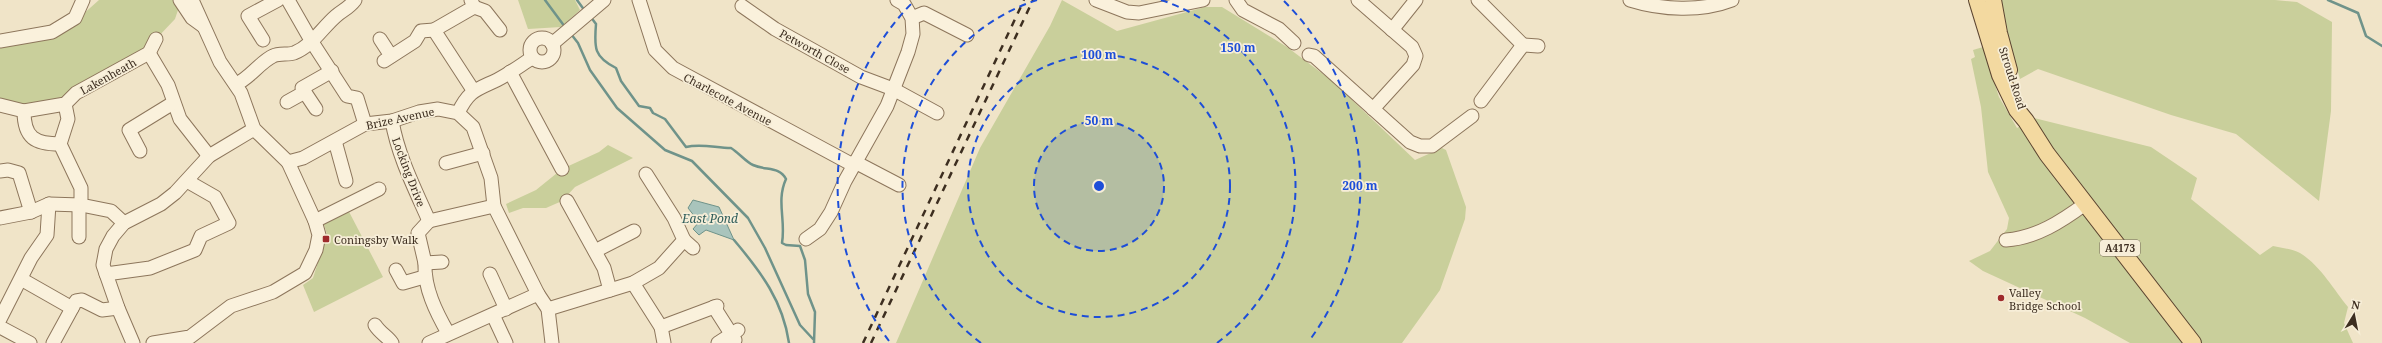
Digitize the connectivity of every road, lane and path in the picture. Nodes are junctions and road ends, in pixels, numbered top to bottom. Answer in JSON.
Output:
{"nodes":[{"id":1,"x":83,"y":0,"type":"edge"},
{"id":2,"x":180,"y":0,"type":"edge"},
{"id":3,"x":192,"y":0,"type":"edge"},
{"id":4,"x":354,"y":0,"type":"edge"},
{"id":5,"x":604,"y":0,"type":"edge"},
{"id":6,"x":639,"y":0,"type":"edge"},
{"id":7,"x":897,"y":0,"type":"edge"},
{"id":8,"x":1096,"y":0,"type":"edge"},
{"id":9,"x":1203,"y":0,"type":"edge"},
{"id":10,"x":1236,"y":0,"type":"edge"},
{"id":11,"x":1358,"y":0,"type":"edge"},
{"id":12,"x":1416,"y":0,"type":"edge"},
{"id":13,"x":1478,"y":0,"type":"edge"},
{"id":14,"x":1630,"y":0,"type":"edge"},
{"id":15,"x":1977,"y":0,"type":"edge"},
{"id":16,"x":1993,"y":0,"type":"edge"},
{"id":17,"x":287,"y":1,"type":"edge"},
{"id":18,"x":1727,"y":1,"type":"edge"},
{"id":19,"x":1179,"y":3,"type":"edge"},
{"id":20,"x":473,"y":4,"type":"edge"},
{"id":21,"x":742,"y":6,"type":"edge"},
{"id":22,"x":912,"y":18,"type":"junction"},
{"id":23,"x":205,"y":27,"type":"junction"},
{"id":24,"x":434,"y":30,"type":"junction"},
{"id":25,"x":500,"y":30,"type":"dead end"},
{"id":26,"x":1392,"y":30,"type":"junction"},
{"id":27,"x":1993,"y":34,"type":"junction"},
{"id":28,"x":967,"y":35,"type":"dead end"},
{"id":29,"x":1290,"y":36,"type":"dead end"},
{"id":30,"x":156,"y":39,"type":"dead end"},
{"id":31,"x":380,"y":39,"type":"dead end"},
{"id":32,"x":262,"y":40,"type":"dead end"},
{"id":33,"x":0,"y":41,"type":"edge"},
{"id":34,"x":312,"y":42,"type":"junction"},
{"id":35,"x":1523,"y":45,"type":"junction"},
{"id":36,"x":1538,"y":46,"type":"dead end"},
{"id":37,"x":148,"y":54,"type":"junction"},
{"id":38,"x":1309,"y":55,"type":"dead end"},
{"id":39,"x":332,"y":71,"type":"junction"},
{"id":40,"x":510,"y":72,"type":"junction"},
{"id":41,"x":236,"y":84,"type":"junction"},
{"id":42,"x":893,"y":89,"type":"junction"},
{"id":43,"x":474,"y":90,"type":"junction"},
{"id":44,"x":305,"y":92,"type":"junction"},
{"id":45,"x":1480,"y":101,"type":"dead end"},
{"id":46,"x":287,"y":102,"type":"dead end"},
{"id":47,"x":173,"y":103,"type":"junction"},
{"id":48,"x":65,"y":104,"type":"junction"},
{"id":49,"x":0,"y":105,"type":"edge"},
{"id":50,"x":316,"y":109,"type":"dead end"},
{"id":51,"x":1373,"y":109,"type":"junction"},
{"id":52,"x":24,"y":111,"type":"junction"},
{"id":53,"x":458,"y":113,"type":"junction"},
{"id":54,"x":937,"y":113,"type":"dead end"},
{"id":55,"x":1472,"y":116,"type":"dead end"},
{"id":56,"x":392,"y":121,"type":"junction"},
{"id":57,"x":365,"y":124,"type":"junction"},
{"id":58,"x":254,"y":129,"type":"junction"},
{"id":59,"x":335,"y":141,"type":"junction"},
{"id":60,"x":60,"y":144,"type":"junction"},
{"id":61,"x":140,"y":151,"type":"dead end"},
{"id":62,"x":483,"y":153,"type":"junction"},
{"id":63,"x":209,"y":156,"type":"junction"},
{"id":64,"x":288,"y":162,"type":"junction"},
{"id":65,"x":446,"y":163,"type":"dead end"},
{"id":66,"x":854,"y":164,"type":"junction"},
{"id":67,"x":562,"y":169,"type":"dead end"},
{"id":68,"x":0,"y":171,"type":"edge"},
{"id":69,"x":646,"y":174,"type":"dead end"},
{"id":70,"x":348,"y":177,"type":"dead end"},
{"id":71,"x":187,"y":181,"type":"junction"},
{"id":72,"x":899,"y":185,"type":"dead end"},
{"id":73,"x":379,"y":189,"type":"dead end"},
{"id":74,"x":567,"y":201,"type":"dead end"},
{"id":75,"x":48,"y":204,"type":"junction"},
{"id":76,"x":80,"y":204,"type":"junction"},
{"id":77,"x":2085,"y":204,"type":"junction"},
{"id":78,"x":494,"y":206,"type":"junction"},
{"id":79,"x":31,"y":212,"type":"junction"},
{"id":80,"x":0,"y":218,"type":"edge"},
{"id":81,"x":315,"y":221,"type":"junction"},
{"id":82,"x":429,"y":221,"type":"junction"},
{"id":83,"x":124,"y":223,"type":"junction"},
{"id":84,"x":634,"y":230,"type":"dead end"},
{"id":85,"x":79,"y":238,"type":"dead end"},
{"id":86,"x":806,"y":239,"type":"dead end"},
{"id":87,"x":2006,"y":240,"type":"dead end"},
{"id":88,"x":595,"y":251,"type":"junction"},
{"id":89,"x":442,"y":262,"type":"dead end"},
{"id":90,"x":424,"y":263,"type":"junction"},
{"id":91,"x":396,"y":270,"type":"dead end"},
{"id":92,"x":106,"y":274,"type":"junction"},
{"id":93,"x":490,"y":274,"type":"dead end"},
{"id":94,"x":424,"y":277,"type":"junction"},
{"id":95,"x":21,"y":279,"type":"junction"},
{"id":96,"x":634,"y":283,"type":"junction"},
{"id":97,"x":610,"y":290,"type":"junction"},
{"id":98,"x":538,"y":294,"type":"junction"},
{"id":99,"x":72,"y":308,"type":"junction"},
{"id":100,"x":118,"y":308,"type":"junction"},
{"id":101,"x":548,"y":308,"type":"junction"},
{"id":102,"x":506,"y":309,"type":"junction"},
{"id":103,"x":493,"y":315,"type":"junction"},
{"id":104,"x":0,"y":319,"type":"edge"},
{"id":105,"x":375,"y":325,"type":"dead end"},
{"id":106,"x":0,"y":327,"type":"edge"},
{"id":107,"x":661,"y":327,"type":"junction"},
{"id":108,"x":448,"y":333,"type":"junction"},
{"id":109,"x":192,"y":340,"type":"edge"},
{"id":110,"x":30,"y":343,"type":"edge"},
{"id":111,"x":53,"y":343,"type":"edge"},
{"id":112,"x":133,"y":343,"type":"edge"},
{"id":113,"x":153,"y":343,"type":"edge"},
{"id":114,"x":392,"y":343,"type":"edge"},
{"id":115,"x":429,"y":343,"type":"edge"},
{"id":116,"x":506,"y":343,"type":"edge"},
{"id":117,"x":552,"y":343,"type":"edge"},
{"id":118,"x":664,"y":343,"type":"edge"},
{"id":119,"x":718,"y":343,"type":"edge"},
{"id":120,"x":2193,"y":343,"type":"edge"}],
"edges":[{"from":1,"to":33,"type":"street"},
{"from":2,"to":23,"type":"street"},
{"from":3,"to":23,"type":"street"},
{"from":4,"to":34,"type":"street"},
{"from":5,"to":40,"type":"street"},
{"from":6,"to":66,"type":"street","name":"Charlecote Avenue"},
{"from":7,"to":22,"type":"street"},
{"from":8,"to":19,"type":"street"},
{"from":9,"to":19,"type":"street"},
{"from":10,"to":29,"type":"street"},
{"from":11,"to":26,"type":"street"},
{"from":12,"to":26,"type":"street"},
{"from":13,"to":35,"type":"street"},
{"from":14,"to":18,"type":"street"},
{"from":15,"to":27,"type":"main road","name":"Stroud Road","number":"A4173"},
{"from":16,"to":27,"type":"main road","name":"Stroud Road","number":"A4173"},
{"from":17,"to":32,"type":"street"},
{"from":17,"to":34,"type":"street"},
{"from":20,"to":24,"type":"street"},
{"from":20,"to":25,"type":"street"},
{"from":21,"to":42,"type":"street","name":"Petworth Close"},
{"from":22,"to":28,"type":"street"},
{"from":22,"to":42,"type":"street"},
{"from":23,"to":41,"type":"street"},
{"from":24,"to":31,"type":"street"},
{"from":24,"to":43,"type":"street"},
{"from":26,"to":51,"type":"street"},
{"from":27,"to":77,"type":"main road","name":"Stroud Road","number":"A4173"},
{"from":30,"to":37,"type":"street","name":"Lakenheath"},
{"from":34,"to":39,"type":"street"},
{"from":34,"to":41,"type":"street"},
{"from":35,"to":36,"type":"street"},
{"from":35,"to":45,"type":"street"},
{"from":37,"to":47,"type":"street","name":"Lakenheath"},
{"from":37,"to":48,"type":"street","name":"Lakenheath"},
{"from":38,"to":51,"type":"street"},
{"from":39,"to":44,"type":"street"},
{"from":39,"to":57,"type":"street"},
{"from":40,"to":43,"type":"street"},
{"from":40,"to":67,"type":"street"},
{"from":41,"to":58,"type":"street"},
{"from":42,"to":54,"type":"street","name":"Petworth Close"},
{"from":42,"to":66,"type":"street"},
{"from":43,"to":53,"type":"street"},
{"from":44,"to":46,"type":"street"},
{"from":44,"to":50,"type":"street"},
{"from":47,"to":61,"type":"street"},
{"from":47,"to":63,"type":"street","name":"Lakenheath"},
{"from":48,"to":52,"type":"street"},
{"from":48,"to":60,"type":"street"},
{"from":49,"to":52,"type":"street"},
{"from":51,"to":55,"type":"street"},
{"from":52,"to":60,"type":"street"},
{"from":53,"to":56,"type":"street","name":"Brize Avenue"},
{"from":53,"to":62,"type":"street"},
{"from":56,"to":57,"type":"street","name":"Brize Avenue"},
{"from":56,"to":82,"type":"street","name":"Locking Drive"},
{"from":57,"to":59,"type":"street","name":"Brize Avenue"},
{"from":58,"to":63,"type":"street"},
{"from":58,"to":64,"type":"street"},
{"from":59,"to":64,"type":"street","name":"Brize Avenue"},
{"from":59,"to":70,"type":"street"},
{"from":60,"to":76,"type":"street"},
{"from":62,"to":65,"type":"street"},
{"from":62,"to":78,"type":"street"},
{"from":63,"to":71,"type":"street"},
{"from":64,"to":81,"type":"street"},
{"from":66,"to":72,"type":"street","name":"Charlecote Avenue"},
{"from":66,"to":86,"type":"street"},
{"from":68,"to":79,"type":"street"},
{"from":69,"to":96,"type":"street"},
{"from":71,"to":83,"type":"street"},
{"from":71,"to":92,"type":"street"},
{"from":73,"to":81,"type":"street"},
{"from":74,"to":88,"type":"street"},
{"from":75,"to":76,"type":"street"},
{"from":75,"to":79,"type":"street"},
{"from":75,"to":95,"type":"street"},
{"from":76,"to":83,"type":"street"},
{"from":76,"to":85,"type":"street"},
{"from":77,"to":87,"type":"street"},
{"from":77,"to":120,"type":"main road","number":"A4173"},
{"from":78,"to":82,"type":"street"},
{"from":78,"to":98,"type":"street"},
{"from":79,"to":80,"type":"street"},
{"from":81,"to":109,"type":"street"},
{"from":82,"to":90,"type":"street"},
{"from":83,"to":92,"type":"street"},
{"from":84,"to":88,"type":"street"},
{"from":88,"to":97,"type":"street"},
{"from":89,"to":90,"type":"street"},
{"from":90,"to":94,"type":"street"},
{"from":91,"to":94,"type":"street"},
{"from":92,"to":100,"type":"street"},
{"from":93,"to":102,"type":"street"},
{"from":94,"to":108,"type":"street"},
{"from":95,"to":99,"type":"street"},
{"from":95,"to":104,"type":"street"},
{"from":96,"to":97,"type":"street"},
{"from":96,"to":107,"type":"street"},
{"from":97,"to":101,"type":"street"},
{"from":98,"to":101,"type":"street"},
{"from":98,"to":102,"type":"street"},
{"from":99,"to":100,"type":"street"},
{"from":99,"to":111,"type":"street"},
{"from":100,"to":112,"type":"street"},
{"from":101,"to":117,"type":"street"},
{"from":102,"to":103,"type":"street"},
{"from":103,"to":108,"type":"street"},
{"from":103,"to":116,"type":"street"},
{"from":105,"to":114,"type":"street"},
{"from":106,"to":110,"type":"street"},
{"from":107,"to":118,"type":"street"},
{"from":107,"to":119,"type":"street"},
{"from":108,"to":115,"type":"street"},
{"from":109,"to":113,"type":"street"}]}
